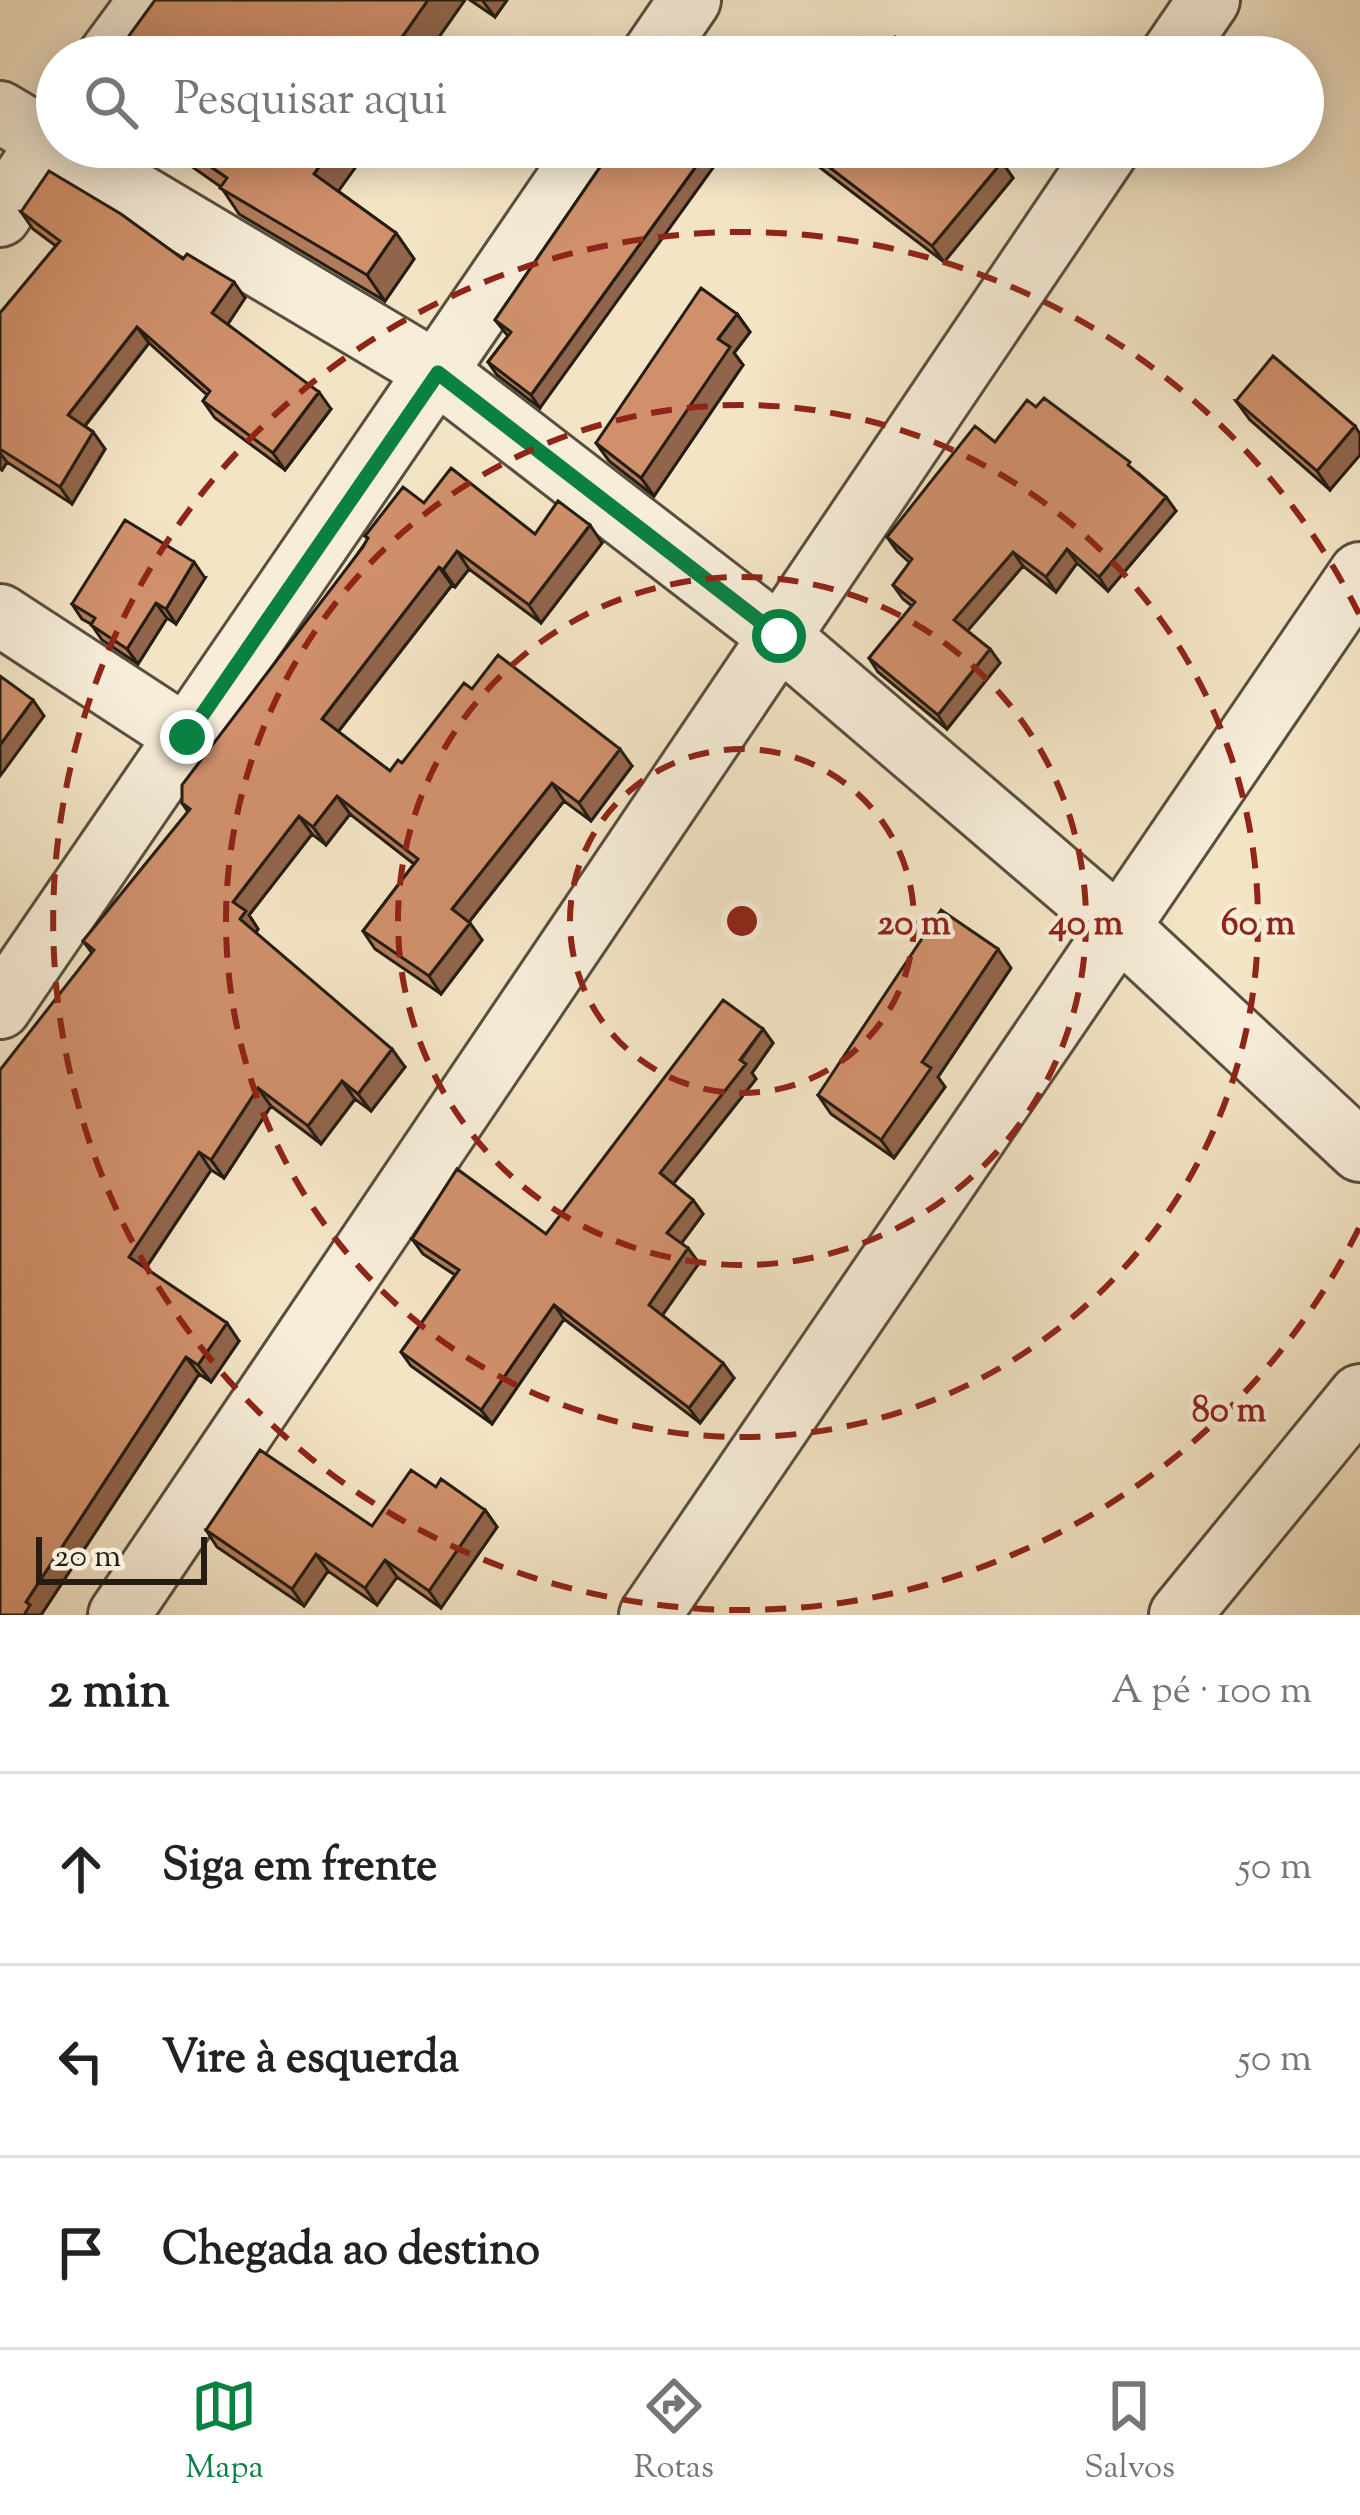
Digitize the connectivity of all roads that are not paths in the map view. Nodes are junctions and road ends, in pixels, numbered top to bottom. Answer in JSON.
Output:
{"nodes":[{"id":1,"x":150,"y":0,"type":"edge"},
{"id":2,"x":690,"y":0,"type":"edge"},
{"id":3,"x":1209,"y":0,"type":"edge"},
{"id":4,"x":123,"y":36,"type":"edge"},
{"id":5,"x":665,"y":36,"type":"edge"},
{"id":6,"x":1184,"y":36,"type":"edge"},
{"id":7,"x":34,"y":127,"type":"edge"},
{"id":8,"x":101,"y":168,"type":"edge"},
{"id":9,"x":576,"y":168,"type":"edge"},
{"id":10,"x":1096,"y":168,"type":"edge"},
{"id":11,"x":0,"y":216,"type":"edge"},
{"id":12,"x":438,"y":373,"type":"junction"},
{"id":13,"x":1360,"y":573,"type":"edge"},
{"id":14,"x":0,"y":615,"type":"edge"},
{"id":15,"x":779,"y":636,"type":"junction"},
{"id":16,"x":187,"y":737,"type":"junction"},
{"id":17,"x":1118,"y":926,"type":"junction"},
{"id":18,"x":0,"y":1008,"type":"edge"},
{"id":19,"x":1360,"y":1151,"type":"edge"},
{"id":20,"x":1360,"y":1394,"type":"edge"},
{"id":21,"x":119,"y":1615,"type":"edge"},
{"id":22,"x":650,"y":1615,"type":"edge"},
{"id":23,"x":1180,"y":1615,"type":"edge"}],
"edges":[{"from":1,"to":4,"type":"street"},
{"from":2,"to":5,"type":"street"},
{"from":3,"to":6,"type":"street"},
{"from":7,"to":11,"type":"street"},
{"from":8,"to":12,"type":"street"},
{"from":9,"to":12,"type":"street"},
{"from":10,"to":15,"type":"street"},
{"from":12,"to":15,"type":"street"},
{"from":12,"to":16,"type":"street"},
{"from":13,"to":17,"type":"street"},
{"from":14,"to":16,"type":"street"},
{"from":15,"to":17,"type":"street"},
{"from":15,"to":21,"type":"street"},
{"from":16,"to":18,"type":"street"},
{"from":17,"to":19,"type":"street"},
{"from":17,"to":22,"type":"street"},
{"from":20,"to":23,"type":"street"}]}
